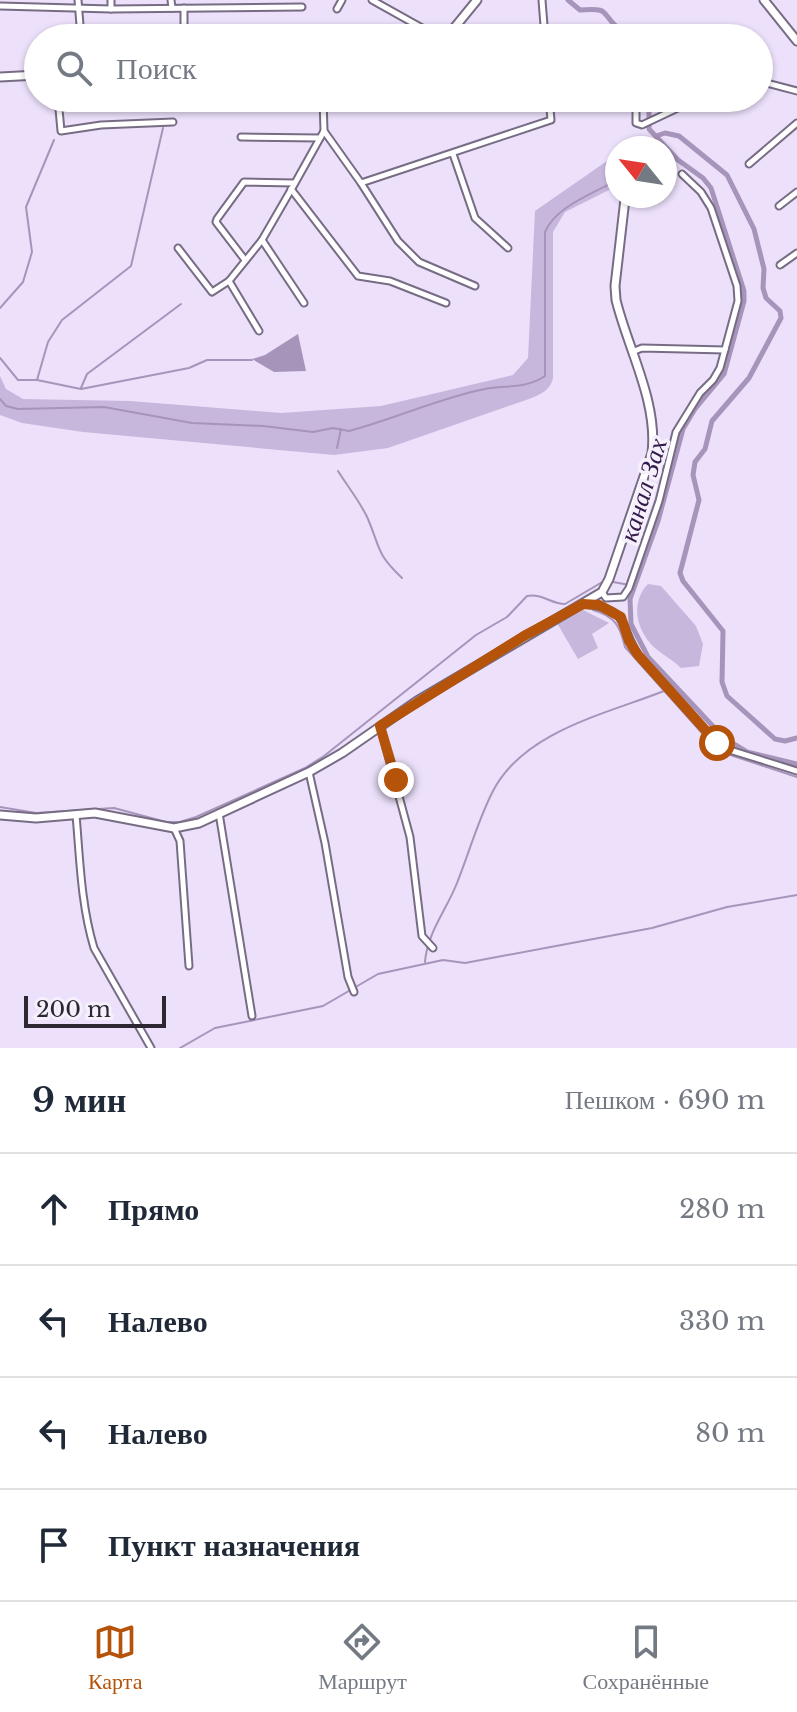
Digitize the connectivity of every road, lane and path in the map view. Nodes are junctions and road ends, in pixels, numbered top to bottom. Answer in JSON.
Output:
{"nodes":[{"id":1,"x":111,"y":0,"type":"edge"},
{"id":2,"x":171,"y":0,"type":"edge"},
{"id":3,"x":342,"y":0,"type":"edge"},
{"id":4,"x":372,"y":0,"type":"edge"},
{"id":5,"x":477,"y":0,"type":"edge"},
{"id":6,"x":542,"y":0,"type":"edge"},
{"id":7,"x":764,"y":0,"type":"edge"},
{"id":8,"x":249,"y":3,"type":"edge"},
{"id":9,"x":1,"y":4,"type":"edge"},
{"id":10,"x":78,"y":4,"type":"edge"},
{"id":11,"x":302,"y":7,"type":"dead end"},
{"id":12,"x":172,"y":8,"type":"junction"},
{"id":13,"x":184,"y":8,"type":"junction"},
{"id":14,"x":111,"y":9,"type":"junction"},
{"id":15,"x":337,"y":9,"type":"dead end"},
{"id":16,"x":80,"y":24,"type":"edge"},
{"id":17,"x":184,"y":24,"type":"edge"},
{"id":18,"x":415,"y":24,"type":"edge"},
{"id":19,"x":457,"y":24,"type":"edge"},
{"id":20,"x":544,"y":24,"type":"edge"},
{"id":21,"x":797,"y":41,"type":"edge"},
{"id":22,"x":24,"y":76,"type":"edge"},
{"id":23,"x":0,"y":77,"type":"edge"},
{"id":24,"x":773,"y":85,"type":"edge"},
{"id":25,"x":797,"y":91,"type":"edge"},
{"id":26,"x":59,"y":112,"type":"edge"},
{"id":27,"x":323,"y":112,"type":"edge"},
{"id":28,"x":550,"y":112,"type":"edge"},
{"id":29,"x":636,"y":112,"type":"edge"},
{"id":30,"x":671,"y":112,"type":"edge"},
{"id":31,"x":173,"y":122,"type":"dead end"},
{"id":32,"x":797,"y":123,"type":"edge"},
{"id":33,"x":324,"y":131,"type":"junction"},
{"id":34,"x":241,"y":137,"type":"dead end"},
{"id":35,"x":320,"y":138,"type":"junction"},
{"id":36,"x":453,"y":154,"type":"junction"},
{"id":37,"x":749,"y":164,"type":"dead end"},
{"id":38,"x":682,"y":174,"type":"dead end"},
{"id":39,"x":361,"y":183,"type":"junction"},
{"id":40,"x":293,"y":186,"type":"junction"},
{"id":41,"x":797,"y":192,"type":"edge"},
{"id":42,"x":779,"y":206,"type":"dead end"},
{"id":43,"x":624,"y":208,"type":"edge"},
{"id":44,"x":262,"y":240,"type":"junction"},
{"id":45,"x":178,"y":248,"type":"dead end"},
{"id":46,"x":508,"y":248,"type":"dead end"},
{"id":47,"x":797,"y":253,"type":"edge"},
{"id":48,"x":245,"y":260,"type":"junction"},
{"id":49,"x":780,"y":265,"type":"dead end"},
{"id":50,"x":229,"y":281,"type":"junction"},
{"id":51,"x":475,"y":286,"type":"dead end"},
{"id":52,"x":304,"y":303,"type":"dead end"},
{"id":53,"x":446,"y":303,"type":"dead end"},
{"id":54,"x":259,"y":331,"type":"dead end"},
{"id":55,"x":725,"y":350,"type":"junction"},
{"id":56,"x":632,"y":352,"type":"junction"},
{"id":57,"x":604,"y":595,"type":"junction"},
{"id":58,"x":583,"y":604,"type":"junction"},
{"id":59,"x":599,"y":605,"type":"junction"},
{"id":60,"x":380,"y":726,"type":"junction"},
{"id":61,"x":797,"y":771,"type":"edge"},
{"id":62,"x":309,"y":772,"type":"junction"},
{"id":63,"x":219,"y":813,"type":"junction"},
{"id":64,"x":0,"y":815,"type":"edge"},
{"id":65,"x":76,"y":815,"type":"junction"},
{"id":66,"x":174,"y":828,"type":"junction"},
{"id":67,"x":433,"y":948,"type":"dead end"},
{"id":68,"x":189,"y":966,"type":"dead end"},
{"id":69,"x":354,"y":992,"type":"dead end"},
{"id":70,"x":252,"y":1016,"type":"dead end"},
{"id":71,"x":151,"y":1048,"type":"edge"}],
"edges":[{"from":1,"to":14,"type":"street"},
{"from":2,"to":12,"type":"street"},
{"from":3,"to":15,"type":"street"},
{"from":4,"to":18,"type":"street"},
{"from":5,"to":19,"type":"main road"},
{"from":6,"to":20,"type":"street"},
{"from":7,"to":21,"type":"main road"},
{"from":8,"to":11,"type":"street"},
{"from":8,"to":13,"type":"street"},
{"from":9,"to":10,"type":"street"},
{"from":10,"to":14,"type":"street"},
{"from":10,"to":16,"type":"street"},
{"from":12,"to":13,"type":"street"},
{"from":12,"to":14,"type":"street"},
{"from":13,"to":17,"type":"street"},
{"from":22,"to":23,"type":"main road"},
{"from":24,"to":25,"type":"street"},
{"from":26,"to":31,"type":"street"},
{"from":27,"to":33,"type":"street"},
{"from":28,"to":36,"type":"street"},
{"from":29,"to":30,"type":"street"},
{"from":32,"to":37,"type":"street"},
{"from":33,"to":35,"type":"street"},
{"from":33,"to":39,"type":"street"},
{"from":34,"to":35,"type":"street"},
{"from":35,"to":40,"type":"street"},
{"from":36,"to":39,"type":"street"},
{"from":36,"to":46,"type":"street"},
{"from":38,"to":55,"type":"street"},
{"from":39,"to":51,"type":"street"},
{"from":40,"to":44,"type":"street"},
{"from":40,"to":48,"type":"street"},
{"from":40,"to":53,"type":"street"},
{"from":41,"to":42,"type":"street"},
{"from":43,"to":56,"type":"main road"},
{"from":44,"to":48,"type":"street"},
{"from":44,"to":52,"type":"street"},
{"from":45,"to":50,"type":"street"},
{"from":47,"to":49,"type":"street"},
{"from":48,"to":50,"type":"street"},
{"from":50,"to":54,"type":"street"},
{"from":55,"to":56,"type":"street"},
{"from":55,"to":57,"type":"street"},
{"from":56,"to":57,"type":"main road"},
{"from":57,"to":58,"type":"main road"},
{"from":57,"to":59,"type":"street"},
{"from":58,"to":59,"type":"street"},
{"from":58,"to":60,"type":"main road"},
{"from":59,"to":61,"type":"street"},
{"from":60,"to":62,"type":"main road"},
{"from":60,"to":67,"type":"street"},
{"from":62,"to":63,"type":"main road"},
{"from":62,"to":69,"type":"street"},
{"from":63,"to":66,"type":"main road"},
{"from":63,"to":70,"type":"street"},
{"from":64,"to":65,"type":"main road"},
{"from":65,"to":66,"type":"main road"},
{"from":65,"to":71,"type":"street"},
{"from":66,"to":68,"type":"street"}]}
